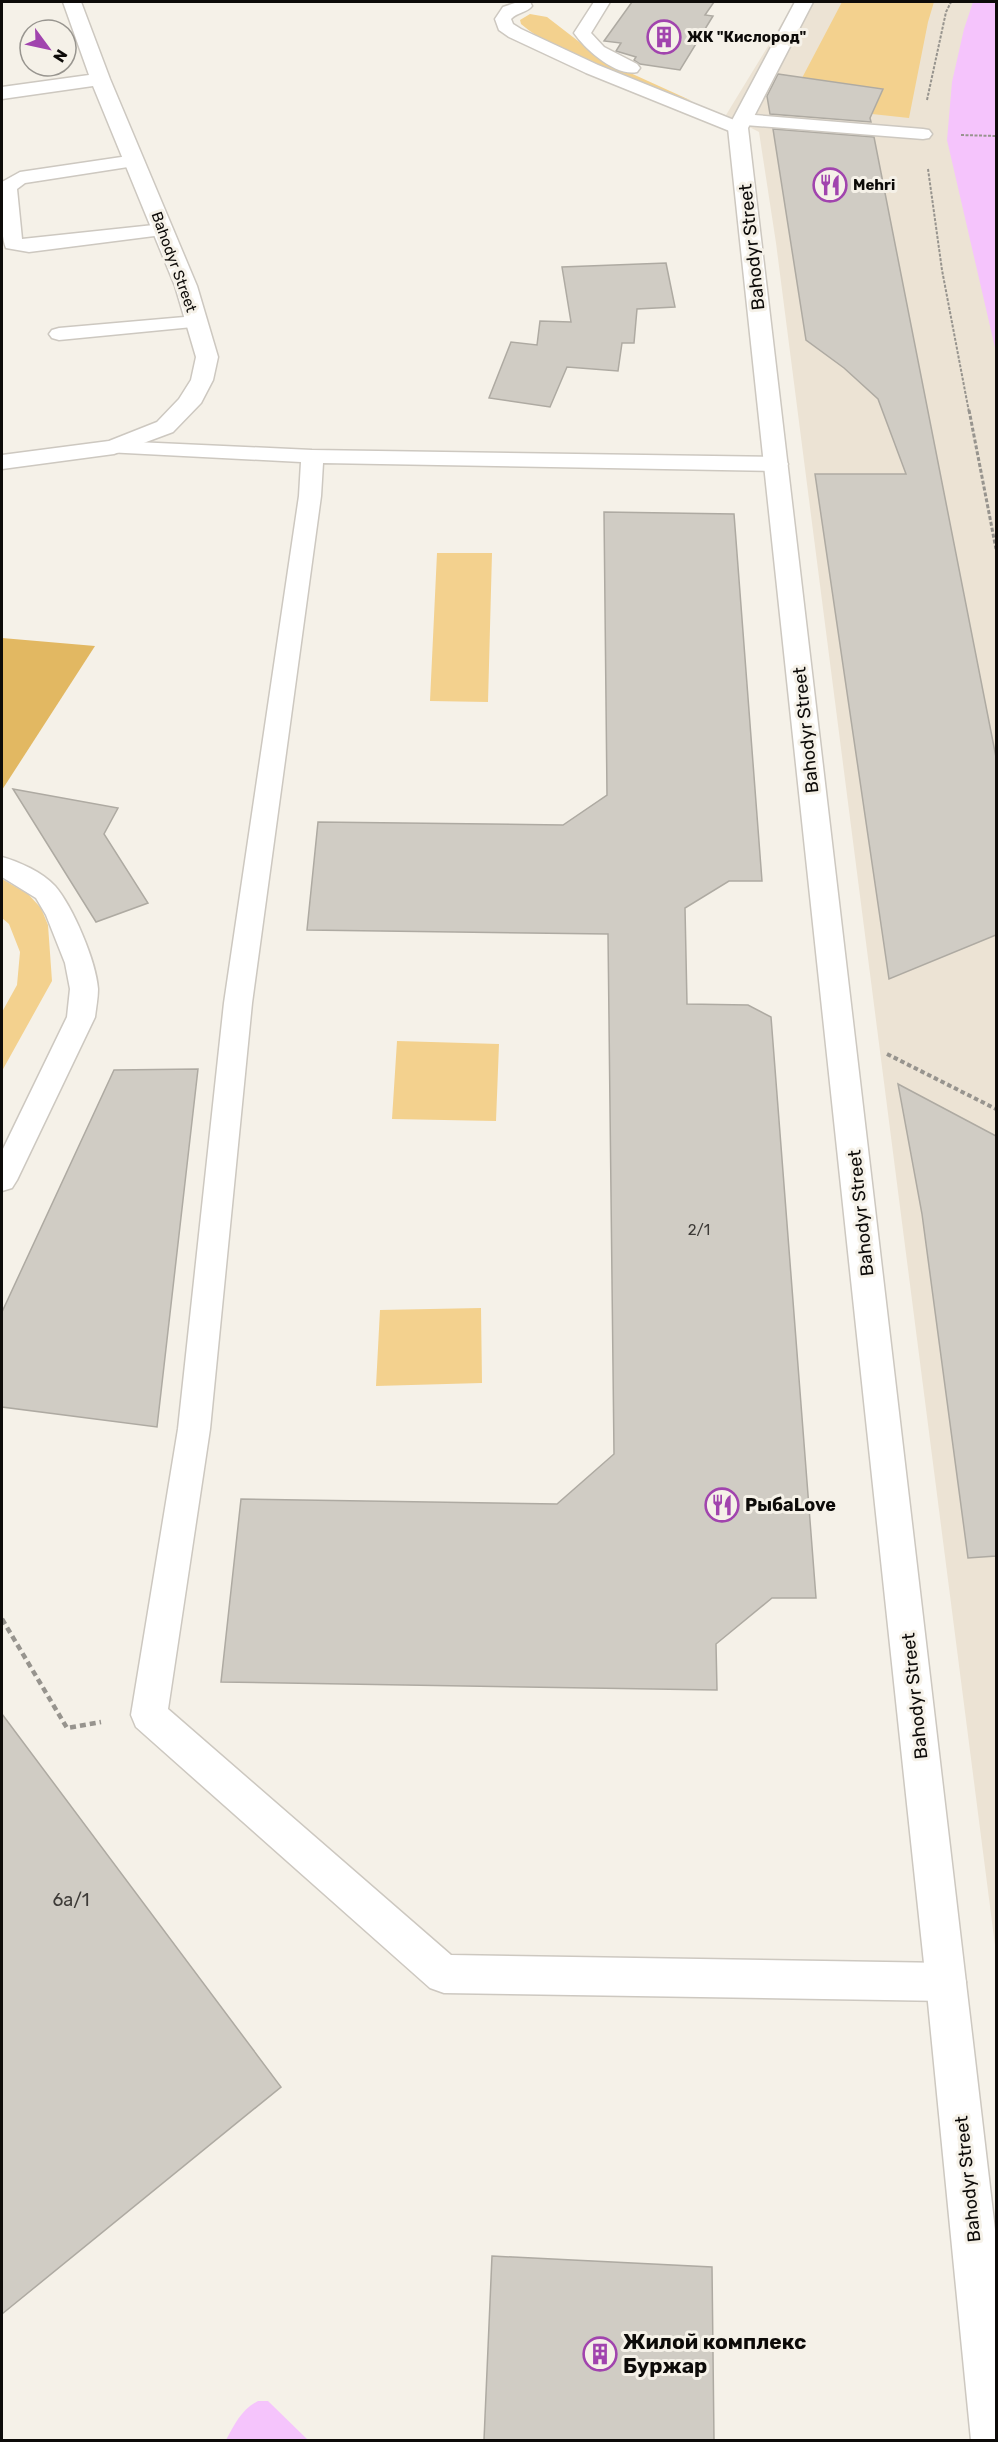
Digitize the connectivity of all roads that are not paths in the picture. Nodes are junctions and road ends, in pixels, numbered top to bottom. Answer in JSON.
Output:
{"nodes":[{"id":1,"x":72,"y":2,"type":"edge"},
{"id":2,"x":603,"y":2,"type":"edge"},
{"id":3,"x":804,"y":2,"type":"edge"},
{"id":4,"x":524,"y":6,"type":"dead end"},
{"id":5,"x":100,"y":79,"type":"junction"},
{"id":6,"x":692,"y":91,"type":"dead end"},
{"id":7,"x":2,"y":93,"type":"edge"},
{"id":8,"x":740,"y":116,"type":"junction"},
{"id":9,"x":923,"y":134,"type":"road end"},
{"id":10,"x":135,"y":161,"type":"junction"},
{"id":11,"x":163,"y":230,"type":"junction"},
{"id":12,"x":196,"y":322,"type":"junction"},
{"id":13,"x":58,"y":334,"type":"dead end"},
{"id":14,"x":114,"y":447,"type":"junction"},
{"id":15,"x":312,"y":456,"type":"junction"},
{"id":16,"x":2,"y":462,"type":"edge"},
{"id":17,"x":777,"y":464,"type":"junction"},
{"id":18,"x":2,"y":866,"type":"edge"},
{"id":19,"x":2,"y":1180,"type":"edge"},
{"id":20,"x":947,"y":1982,"type":"junction"},
{"id":21,"x":995,"y":2440,"type":"edge"}],
"edges":[{"from":1,"to":5,"type":"street","name":"Bahodyr Street"},
{"from":2,"to":6,"type":"lane"},
{"from":3,"to":8,"type":"street"},
{"from":4,"to":8,"type":"lane"},
{"from":5,"to":7,"type":"street"},
{"from":5,"to":10,"type":"street","name":"Bahodyr Street"},
{"from":8,"to":9,"type":"lane"},
{"from":8,"to":17,"type":"street","name":"Bahodyr Street"},
{"from":10,"to":11,"type":"street","name":"Bahodyr Street"},
{"from":10,"to":11,"type":"lane"},
{"from":11,"to":12,"type":"street","name":"Bahodyr Street"},
{"from":12,"to":13,"type":"lane"},
{"from":12,"to":14,"type":"street","name":"Bahodyr Street"},
{"from":14,"to":15,"type":"lane"},
{"from":14,"to":16,"type":"street","name":"Bahodyr Street"},
{"from":15,"to":17,"type":"lane"},
{"from":15,"to":20,"type":"lane"},
{"from":17,"to":20,"type":"street","name":"Bahodyr Street"},
{"from":18,"to":19,"type":"lane"},
{"from":20,"to":21,"type":"street","name":"Bahodyr Street"}]}
